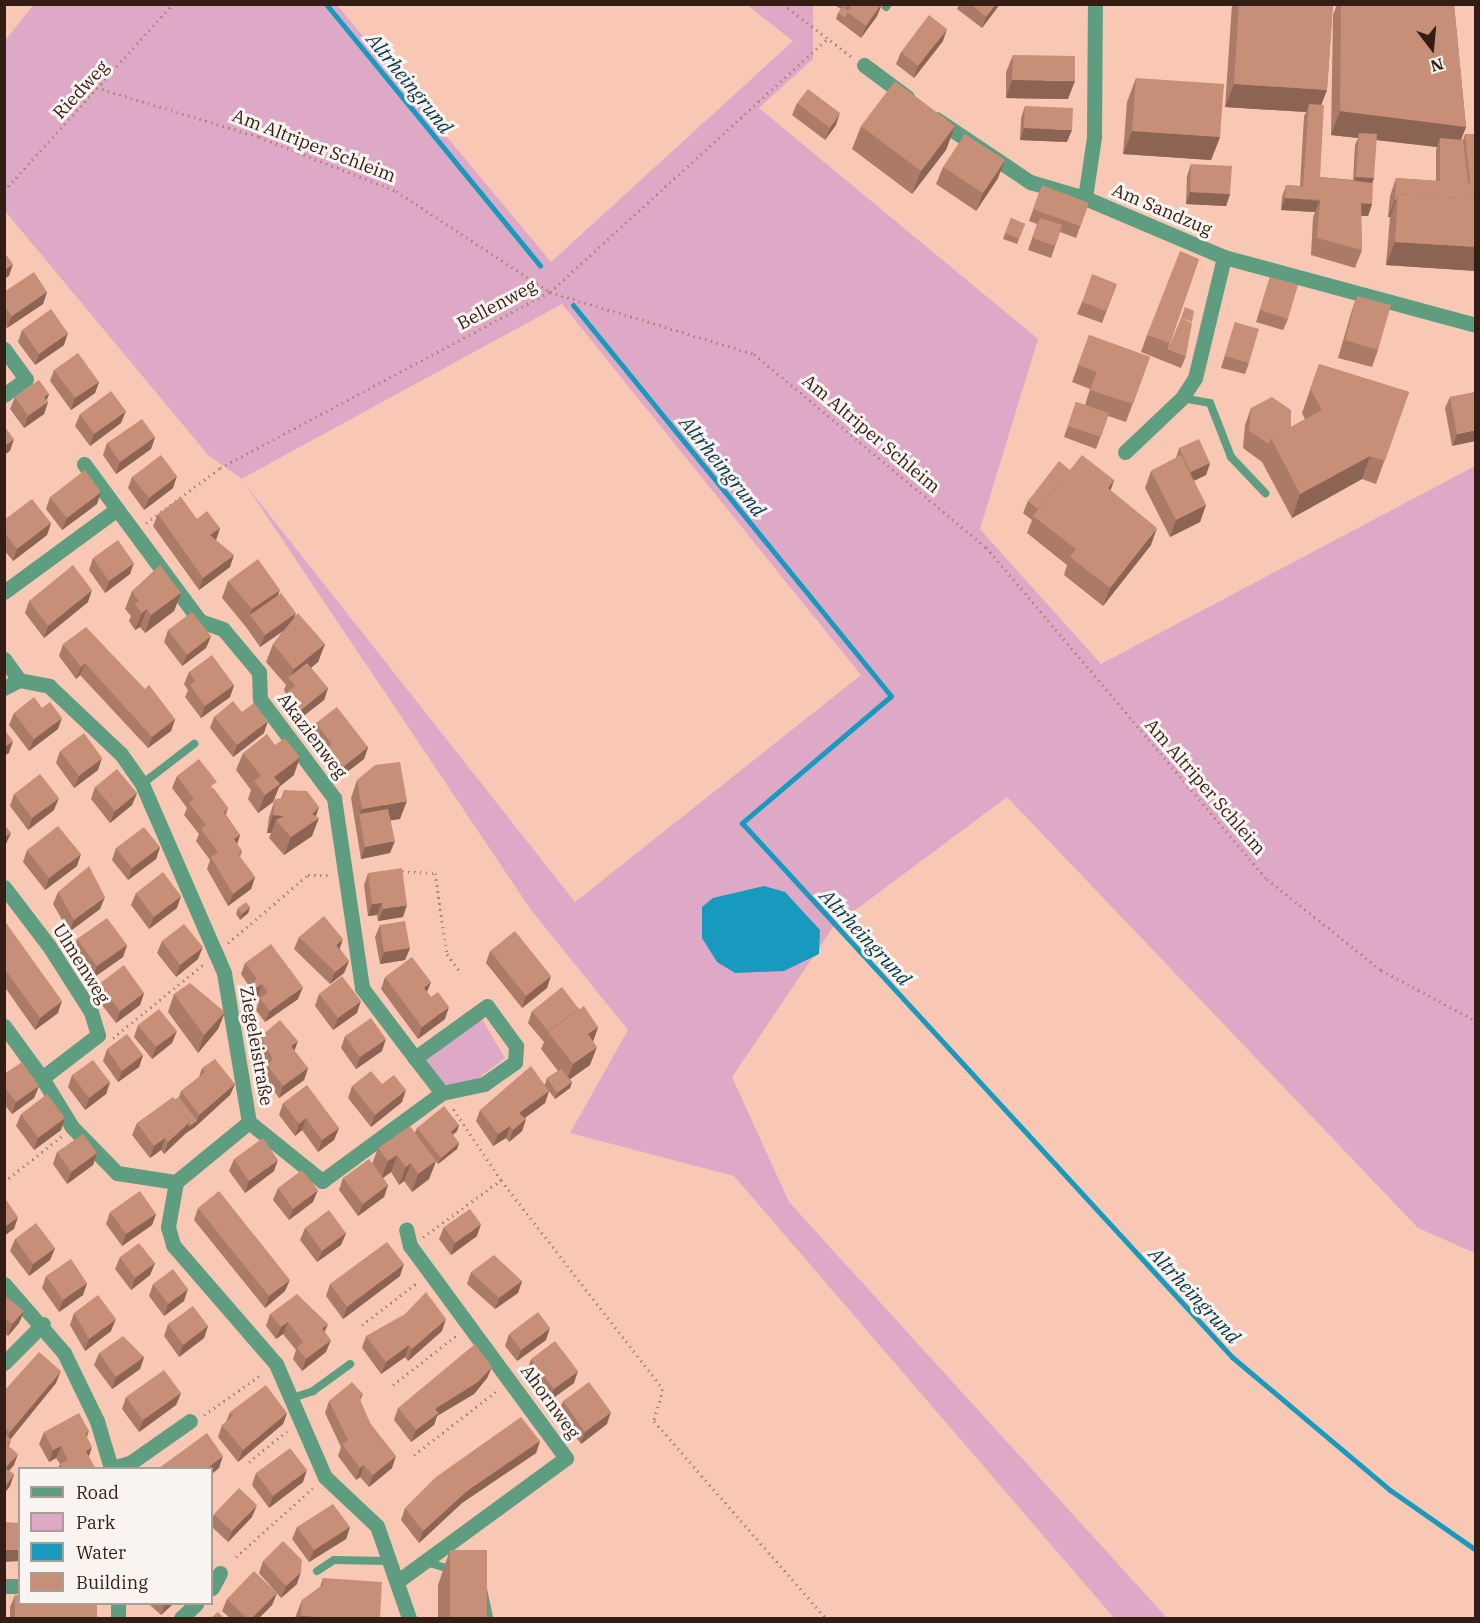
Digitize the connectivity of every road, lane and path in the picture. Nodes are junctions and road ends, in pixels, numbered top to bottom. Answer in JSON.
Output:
{"nodes":[{"id":1,"x":173,"y":4,"type":"edge"},
{"id":2,"x":783,"y":4,"type":"edge"},
{"id":3,"x":1095,"y":4,"type":"edge"},
{"id":4,"x":826,"y":40,"type":"junction"},
{"id":5,"x":864,"y":65,"type":"joint"},
{"id":6,"x":102,"y":88,"type":"junction"},
{"id":7,"x":4,"y":191,"type":"edge"},
{"id":8,"x":1085,"y":198,"type":"junction"},
{"id":9,"x":1224,"y":257,"type":"junction"},
{"id":10,"x":550,"y":292,"type":"junction"},
{"id":11,"x":1476,"y":325,"type":"edge"},
{"id":12,"x":4,"y":349,"type":"edge"},
{"id":13,"x":4,"y":395,"type":"edge"},
{"id":14,"x":1182,"y":398,"type":"junction"},
{"id":15,"x":1125,"y":452,"type":"dead end"},
{"id":16,"x":84,"y":464,"type":"dead end"},
{"id":17,"x":1265,"y":493,"type":"dead end"},
{"id":18,"x":117,"y":509,"type":"junction"},
{"id":19,"x":135,"y":531,"type":"junction"},
{"id":20,"x":4,"y":592,"type":"edge"},
{"id":21,"x":4,"y":659,"type":"edge"},
{"id":22,"x":19,"y":680,"type":"junction"},
{"id":23,"x":4,"y":688,"type":"edge"},
{"id":24,"x":194,"y":744,"type":"dead end"},
{"id":25,"x":141,"y":784,"type":"junction"},
{"id":26,"x":384,"y":872,"type":"edge"},
{"id":27,"x":345,"y":884,"type":"junction"},
{"id":28,"x":4,"y":887,"type":"edge"},
{"id":29,"x":216,"y":954,"type":"junction"},
{"id":30,"x":461,"y":973,"type":"dead end"},
{"id":31,"x":1476,"y":1021,"type":"edge"},
{"id":32,"x":4,"y":1026,"type":"edge"},
{"id":33,"x":98,"y":1035,"type":"junction"},
{"id":34,"x":415,"y":1058,"type":"junction"},
{"id":35,"x":42,"y":1078,"type":"junction"},
{"id":36,"x":442,"y":1093,"type":"junction"},
{"id":37,"x":249,"y":1122,"type":"junction"},
{"id":38,"x":72,"y":1127,"type":"junction"},
{"id":39,"x":501,"y":1180,"type":"junction"},
{"id":40,"x":4,"y":1182,"type":"edge"},
{"id":41,"x":176,"y":1182,"type":"junction"},
{"id":42,"x":406,"y":1229,"type":"dead end"},
{"id":43,"x":410,"y":1246,"type":"junction"},
{"id":44,"x":430,"y":1273,"type":"junction"},
{"id":45,"x":4,"y":1284,"type":"edge"},
{"id":46,"x":43,"y":1324,"type":"junction"},
{"id":47,"x":362,"y":1325,"type":"dead end"},
{"id":48,"x":469,"y":1325,"type":"junction"},
{"id":49,"x":4,"y":1363,"type":"edge"},
{"id":50,"x":276,"y":1364,"type":"junction"},
{"id":51,"x":350,"y":1364,"type":"dead end"},
{"id":52,"x":510,"y":1380,"type":"junction"},
{"id":53,"x":393,"y":1385,"type":"dead end"},
{"id":54,"x":292,"y":1398,"type":"junction"},
{"id":55,"x":190,"y":1421,"type":"joint"},
{"id":56,"x":299,"y":1422,"type":"junction"},
{"id":57,"x":414,"y":1455,"type":"dead end"},
{"id":58,"x":249,"y":1462,"type":"dead end"},
{"id":59,"x":112,"y":1467,"type":"edge"},
{"id":60,"x":116,"y":1467,"type":"edge"},
{"id":61,"x":325,"y":1477,"type":"junction"},
{"id":62,"x":236,"y":1557,"type":"dead end"},
{"id":63,"x":391,"y":1561,"type":"junction"},
{"id":64,"x":429,"y":1563,"type":"junction"},
{"id":65,"x":317,"y":1571,"type":"dead end"},
{"id":66,"x":220,"y":1573,"type":"dead end"},
{"id":67,"x":398,"y":1581,"type":"junction"},
{"id":68,"x":213,"y":1586,"type":"edge"},
{"id":69,"x":195,"y":1605,"type":"edge"},
{"id":70,"x":181,"y":1618,"type":"edge"},
{"id":71,"x":409,"y":1618,"type":"edge"},
{"id":72,"x":489,"y":1618,"type":"edge"},
{"id":73,"x":826,"y":1618,"type":"edge"}],
"edges":[{"from":1,"to":6,"type":"path","name":"Riedweg"},
{"from":2,"to":4,"type":"path"},
{"from":3,"to":8,"type":"street"},
{"from":4,"to":5,"type":"path"},
{"from":4,"to":10,"type":"path","name":"Bellenweg"},
{"from":5,"to":8,"type":"street","name":"Am Sandzug"},
{"from":6,"to":7,"type":"path","name":"Riedweg"},
{"from":6,"to":10,"type":"path","name":"Am Altriper Schleim"},
{"from":8,"to":9,"type":"street","name":"Am Sandzug"},
{"from":9,"to":11,"type":"street","name":"Am Sandzug"},
{"from":9,"to":14,"type":"street"},
{"from":10,"to":19,"type":"path","name":"Bellenweg"},
{"from":10,"to":31,"type":"path","name":"Am Altriper Schleim"},
{"from":12,"to":13,"type":"street"},
{"from":14,"to":15,"type":"street"},
{"from":14,"to":17,"type":"lane"},
{"from":16,"to":18,"type":"street","name":"Akazienweg"},
{"from":18,"to":19,"type":"street","name":"Akazienweg"},
{"from":18,"to":20,"type":"street"},
{"from":19,"to":27,"type":"street","name":"Akazienweg"},
{"from":21,"to":22,"type":"street"},
{"from":22,"to":23,"type":"street"},
{"from":22,"to":25,"type":"street","name":"Ziegeleistraße"},
{"from":24,"to":25,"type":"lane"},
{"from":25,"to":29,"type":"street","name":"Ziegeleistraße"},
{"from":26,"to":30,"type":"path"},
{"from":27,"to":29,"type":"path"},
{"from":27,"to":34,"type":"street","name":"Akazienweg"},
{"from":28,"to":33,"type":"street","name":"Ulmenweg"},
{"from":29,"to":33,"type":"path"},
{"from":29,"to":37,"type":"street","name":"Ziegeleistraße"},
{"from":32,"to":35,"type":"street"},
{"from":33,"to":35,"type":"street"},
{"from":34,"to":36,"type":"street","name":"Akazienweg"},
{"from":34,"to":36,"type":"street"},
{"from":35,"to":38,"type":"street"},
{"from":36,"to":37,"type":"street"},
{"from":36,"to":39,"type":"path"},
{"from":37,"to":41,"type":"street","name":"Ziegeleistraße"},
{"from":38,"to":40,"type":"path"},
{"from":38,"to":41,"type":"street"},
{"from":39,"to":43,"type":"path"},
{"from":39,"to":73,"type":"path"},
{"from":41,"to":50,"type":"street"},
{"from":42,"to":43,"type":"street","name":"Ahornweg"},
{"from":43,"to":44,"type":"street","name":"Ahornweg"},
{"from":44,"to":47,"type":"path"},
{"from":44,"to":48,"type":"street","name":"Ahornweg"},
{"from":45,"to":46,"type":"street"},
{"from":46,"to":49,"type":"street"},
{"from":46,"to":59,"type":"street"},
{"from":48,"to":52,"type":"street","name":"Ahornweg"},
{"from":48,"to":53,"type":"path"},
{"from":50,"to":54,"type":"street"},
{"from":50,"to":55,"type":"path"},
{"from":51,"to":54,"type":"lane"},
{"from":52,"to":57,"type":"path"},
{"from":52,"to":64,"type":"street","name":"Ahornweg"},
{"from":54,"to":56,"type":"street"},
{"from":55,"to":60,"type":"street"},
{"from":56,"to":58,"type":"path"},
{"from":56,"to":61,"type":"street"},
{"from":61,"to":62,"type":"path"},
{"from":61,"to":63,"type":"street"},
{"from":63,"to":65,"type":"lane"},
{"from":63,"to":67,"type":"street"},
{"from":64,"to":67,"type":"street","name":"Ahornweg"},
{"from":64,"to":72,"type":"lane"},
{"from":66,"to":68,"type":"street"},
{"from":67,"to":71,"type":"street"},
{"from":69,"to":70,"type":"street"}]}
